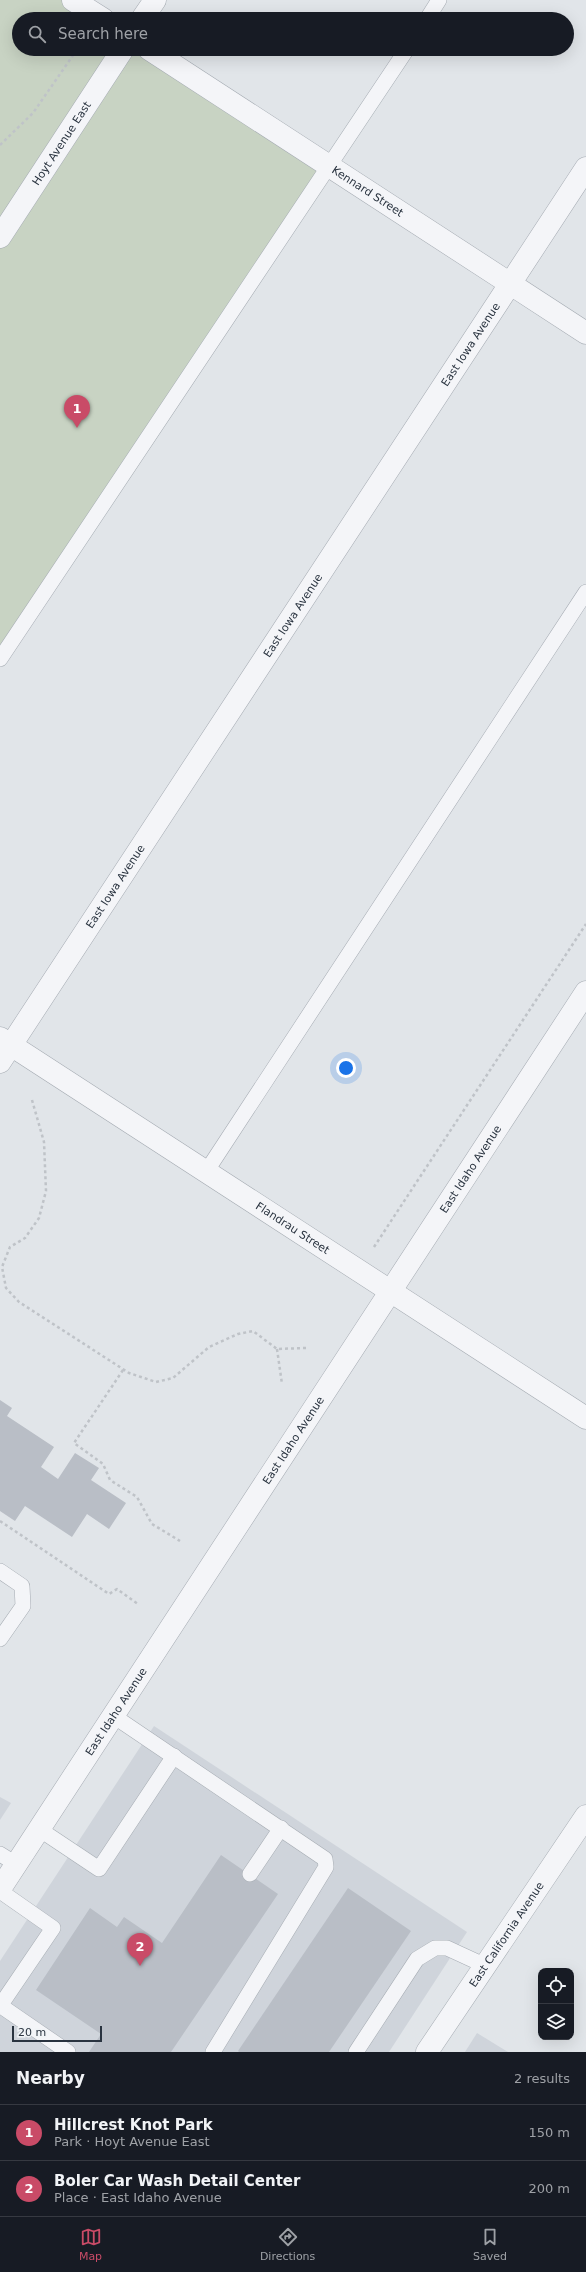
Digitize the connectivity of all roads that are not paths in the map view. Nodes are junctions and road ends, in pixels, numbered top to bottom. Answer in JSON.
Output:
{"nodes":[{"id":1,"x":73,"y":0,"type":"edge"},
{"id":2,"x":155,"y":0,"type":"edge"},
{"id":3,"x":439,"y":0,"type":"edge"},
{"id":4,"x":92,"y":12,"type":"edge"},
{"id":5,"x":147,"y":12,"type":"edge"},
{"id":6,"x":431,"y":12,"type":"edge"},
{"id":7,"x":118,"y":56,"type":"edge"},
{"id":8,"x":160,"y":56,"type":"edge"},
{"id":9,"x":402,"y":56,"type":"edge"},
{"id":10,"x":329,"y":166,"type":"junction"},
{"id":11,"x":586,"y":168,"type":"edge"},
{"id":12,"x":0,"y":237,"type":"edge"},
{"id":13,"x":510,"y":284,"type":"junction"},
{"id":14,"x":586,"y":333,"type":"edge"},
{"id":15,"x":586,"y":592,"type":"edge"},
{"id":16,"x":0,"y":659,"type":"edge"},
{"id":17,"x":586,"y":992,"type":"edge"},
{"id":18,"x":4,"y":1048,"type":"edge"},
{"id":19,"x":206,"y":1172,"type":"junction"},
{"id":20,"x":390,"y":1292,"type":"junction"},
{"id":21,"x":586,"y":1418,"type":"edge"},
{"id":22,"x":0,"y":1571,"type":"edge"},
{"id":23,"x":0,"y":1639,"type":"edge"},
{"id":24,"x":112,"y":1716,"type":"junction"},
{"id":25,"x":174,"y":1756,"type":"junction"},
{"id":26,"x":586,"y":1816,"type":"edge"},
{"id":27,"x":281,"y":1828,"type":"junction"},
{"id":28,"x":39,"y":1829,"type":"junction"},
{"id":29,"x":8,"y":1859,"type":"edge"},
{"id":30,"x":250,"y":1874,"type":"dead end"},
{"id":31,"x":0,"y":1890,"type":"edge"},
{"id":32,"x":486,"y":1966,"type":"junction"},
{"id":33,"x":0,"y":2006,"type":"edge"},
{"id":34,"x":68,"y":2052,"type":"edge"},
{"id":35,"x":213,"y":2052,"type":"edge"},
{"id":36,"x":356,"y":2052,"type":"edge"},
{"id":37,"x":428,"y":2052,"type":"edge"}],
"edges":[{"from":1,"to":4,"type":"street"},
{"from":2,"to":5,"type":"street"},
{"from":3,"to":6,"type":"lane"},
{"from":7,"to":12,"type":"street","name":"Hoyt Avenue East"},
{"from":8,"to":10,"type":"street","name":"Kennard Street"},
{"from":9,"to":10,"type":"lane"},
{"from":10,"to":13,"type":"street","name":"Kennard Street"},
{"from":10,"to":16,"type":"lane"},
{"from":11,"to":13,"type":"street","name":"East Iowa Avenue"},
{"from":13,"to":14,"type":"street","name":"Kennard Street"},
{"from":13,"to":18,"type":"street","name":"East Iowa Avenue"},
{"from":15,"to":19,"type":"lane"},
{"from":17,"to":20,"type":"street","name":"East Idaho Avenue"},
{"from":18,"to":19,"type":"street","name":"Flandrau Street"},
{"from":19,"to":20,"type":"street","name":"Flandrau Street"},
{"from":20,"to":21,"type":"street","name":"Flandrau Street"},
{"from":20,"to":24,"type":"street","name":"East Idaho Avenue"},
{"from":22,"to":23,"type":"lane"},
{"from":24,"to":25,"type":"lane"},
{"from":24,"to":28,"type":"street","name":"East Idaho Avenue"},
{"from":25,"to":27,"type":"lane"},
{"from":25,"to":28,"type":"lane"},
{"from":26,"to":32,"type":"street","name":"East California Avenue"},
{"from":27,"to":30,"type":"lane"},
{"from":27,"to":35,"type":"lane"},
{"from":28,"to":29,"type":"street","name":"East Idaho Avenue"},
{"from":29,"to":31,"type":"street","name":"East Idaho Avenue"},
{"from":31,"to":33,"type":"lane"},
{"from":32,"to":36,"type":"lane"},
{"from":32,"to":37,"type":"street","name":"East California Avenue"},
{"from":33,"to":34,"type":"lane"}]}
